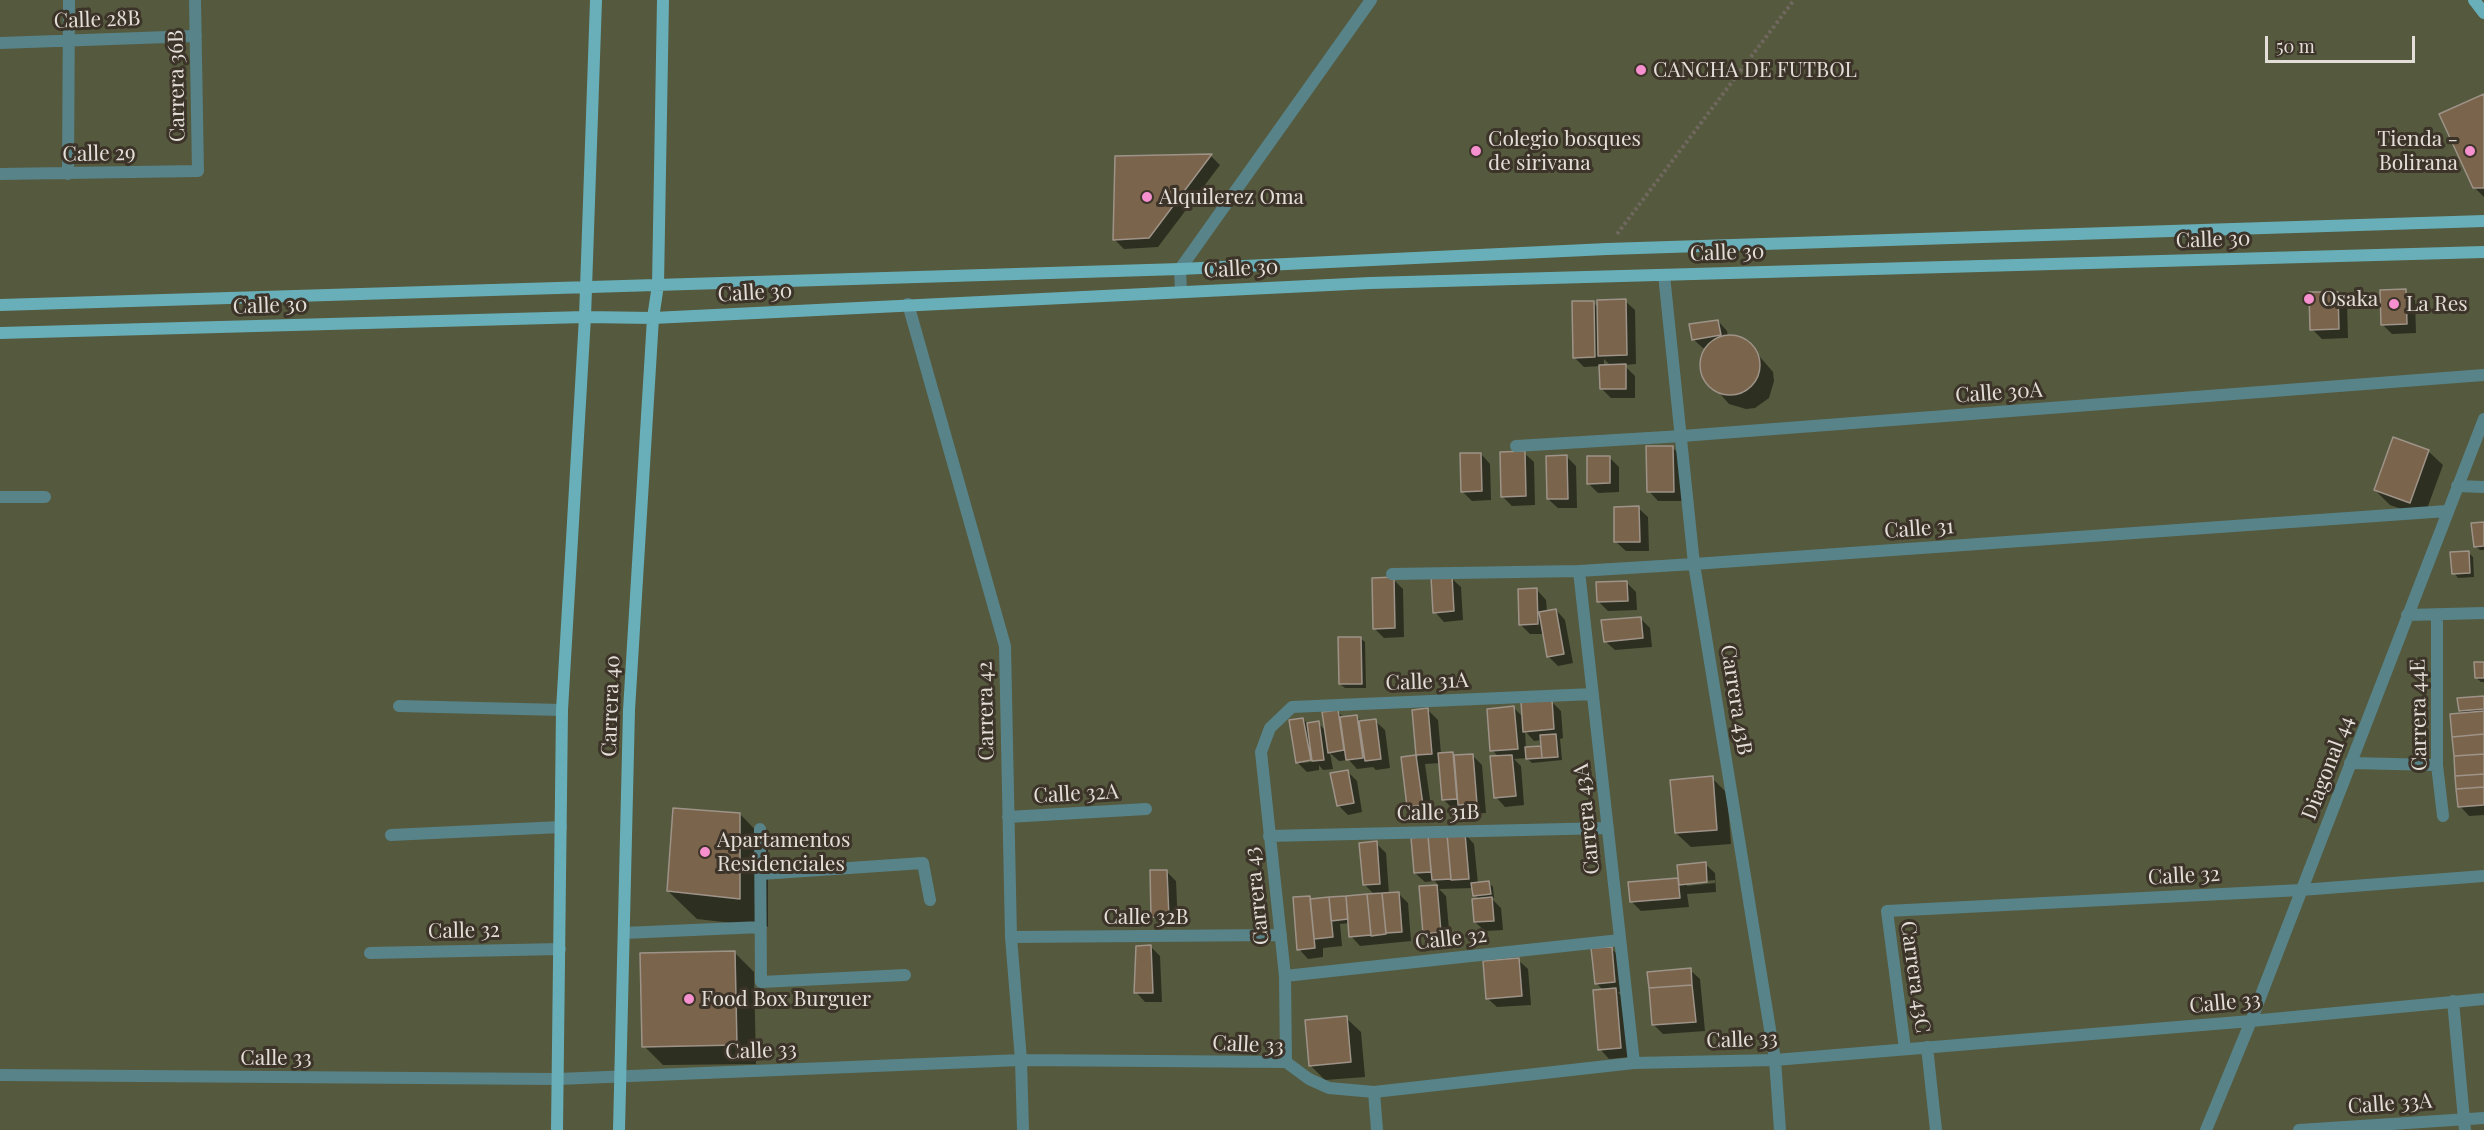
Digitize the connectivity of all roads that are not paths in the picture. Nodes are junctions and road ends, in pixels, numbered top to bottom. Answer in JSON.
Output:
{"nodes":[{"id":1,"x":69,"y":0,"type":"edge"},
{"id":2,"x":195,"y":0,"type":"edge"},
{"id":3,"x":596,"y":0,"type":"edge"},
{"id":4,"x":663,"y":0,"type":"edge"},
{"id":5,"x":1371,"y":0,"type":"edge"},
{"id":6,"x":2474,"y":0,"type":"edge"},
{"id":7,"x":2484,"y":13,"type":"edge"},
{"id":8,"x":196,"y":36,"type":"junction"},
{"id":9,"x":68,"y":40,"type":"junction"},
{"id":10,"x":0,"y":43,"type":"edge"},
{"id":11,"x":198,"y":171,"type":"joint"},
{"id":12,"x":0,"y":174,"type":"edge"},
{"id":13,"x":68,"y":174,"type":"junction"},
{"id":14,"x":2484,"y":221,"type":"edge"},
{"id":15,"x":2484,"y":252,"type":"edge"},
{"id":16,"x":1180,"y":269,"type":"junction"},
{"id":17,"x":1664,"y":275,"type":"junction"},
{"id":18,"x":586,"y":285,"type":"junction"},
{"id":19,"x":658,"y":285,"type":"junction"},
{"id":20,"x":1181,"y":292,"type":"junction"},
{"id":21,"x":0,"y":304,"type":"edge"},
{"id":22,"x":908,"y":304,"type":"junction"},
{"id":23,"x":585,"y":317,"type":"junction"},
{"id":24,"x":653,"y":318,"type":"junction"},
{"id":25,"x":0,"y":333,"type":"edge"},
{"id":26,"x":2484,"y":375,"type":"edge"},
{"id":27,"x":2484,"y":419,"type":"edge"},
{"id":28,"x":1682,"y":436,"type":"junction"},
{"id":29,"x":1516,"y":447,"type":"dead end"},
{"id":30,"x":2457,"y":486,"type":"junction"},
{"id":31,"x":2484,"y":487,"type":"edge"},
{"id":32,"x":45,"y":496,"type":"dead end"},
{"id":33,"x":0,"y":497,"type":"edge"},
{"id":34,"x":2447,"y":511,"type":"junction"},
{"id":35,"x":1694,"y":564,"type":"junction"},
{"id":36,"x":1579,"y":571,"type":"junction"},
{"id":37,"x":1392,"y":574,"type":"dead end"},
{"id":38,"x":2484,"y":613,"type":"edge"},
{"id":39,"x":2438,"y":614,"type":"junction"},
{"id":40,"x":2407,"y":615,"type":"junction"},
{"id":41,"x":1593,"y":694,"type":"junction"},
{"id":42,"x":399,"y":706,"type":"dead end"},
{"id":43,"x":562,"y":710,"type":"junction"},
{"id":44,"x":1270,"y":728,"type":"joint"},
{"id":45,"x":2350,"y":763,"type":"junction"},
{"id":46,"x":2437,"y":765,"type":"junction"},
{"id":47,"x":1146,"y":809,"type":"dead end"},
{"id":48,"x":2443,"y":816,"type":"dead end"},
{"id":49,"x":1008,"y":817,"type":"junction"},
{"id":50,"x":561,"y":827,"type":"junction"},
{"id":51,"x":1608,"y":828,"type":"junction"},
{"id":52,"x":760,"y":829,"type":"dead end"},
{"id":53,"x":391,"y":836,"type":"dead end"},
{"id":54,"x":1269,"y":836,"type":"junction"},
{"id":55,"x":761,"y":874,"type":"junction"},
{"id":56,"x":2484,"y":876,"type":"edge"},
{"id":57,"x":2301,"y":890,"type":"junction"},
{"id":58,"x":930,"y":900,"type":"dead end"},
{"id":59,"x":1887,"y":911,"type":"joint"},
{"id":60,"x":761,"y":927,"type":"junction"},
{"id":61,"x":624,"y":933,"type":"junction"},
{"id":62,"x":1281,"y":935,"type":"junction"},
{"id":63,"x":1011,"y":937,"type":"junction"},
{"id":64,"x":1620,"y":940,"type":"junction"},
{"id":65,"x":560,"y":949,"type":"junction"},
{"id":66,"x":370,"y":953,"type":"dead end"},
{"id":67,"x":905,"y":975,"type":"dead end"},
{"id":68,"x":1285,"y":976,"type":"junction"},
{"id":69,"x":2484,"y":999,"type":"edge"},
{"id":70,"x":2453,"y":1001,"type":"junction"},
{"id":71,"x":2251,"y":1021,"type":"junction"},
{"id":72,"x":1927,"y":1047,"type":"junction"},
{"id":73,"x":1905,"y":1049,"type":"junction"},
{"id":74,"x":1775,"y":1059,"type":"junction"},
{"id":75,"x":1021,"y":1060,"type":"junction"},
{"id":76,"x":1286,"y":1062,"type":"junction"},
{"id":77,"x":1634,"y":1063,"type":"junction"},
{"id":78,"x":0,"y":1075,"type":"edge"},
{"id":79,"x":621,"y":1076,"type":"junction"},
{"id":80,"x":558,"y":1079,"type":"junction"},
{"id":81,"x":1374,"y":1092,"type":"junction"},
{"id":82,"x":2484,"y":1118,"type":"edge"},
{"id":83,"x":2464,"y":1124,"type":"edge"},
{"id":84,"x":557,"y":1130,"type":"edge"},
{"id":85,"x":619,"y":1130,"type":"edge"},
{"id":86,"x":1023,"y":1130,"type":"edge"},
{"id":87,"x":1377,"y":1130,"type":"edge"},
{"id":88,"x":1780,"y":1130,"type":"edge"},
{"id":89,"x":1936,"y":1130,"type":"edge"},
{"id":90,"x":2206,"y":1130,"type":"edge"},
{"id":91,"x":2299,"y":1130,"type":"edge"}],
"edges":[{"from":1,"to":9,"type":"street"},
{"from":2,"to":8,"type":"street","name":"Carrera 36B"},
{"from":3,"to":18,"type":"main road"},
{"from":4,"to":19,"type":"main road","name":"Carrera 40"},
{"from":5,"to":16,"type":"street"},
{"from":6,"to":7,"type":"main road"},
{"from":8,"to":9,"type":"street","name":"Calle 28B"},
{"from":8,"to":11,"type":"street","name":"Carrera 36B"},
{"from":9,"to":10,"type":"street","name":"Calle 28B"},
{"from":9,"to":13,"type":"street"},
{"from":11,"to":13,"type":"street","name":"Calle 29"},
{"from":12,"to":13,"type":"street","name":"Calle 29"},
{"from":14,"to":16,"type":"main road","name":"Calle 30"},
{"from":15,"to":17,"type":"main road","name":"Calle 30"},
{"from":16,"to":19,"type":"main road","name":"Calle 30"},
{"from":16,"to":20,"type":"street"},
{"from":17,"to":20,"type":"main road","name":"Calle 30"},
{"from":17,"to":28,"type":"street","name":"Carrera 43B"},
{"from":18,"to":19,"type":"main road","name":"Calle 30"},
{"from":18,"to":21,"type":"main road","name":"Calle 30"},
{"from":18,"to":23,"type":"main road"},
{"from":19,"to":24,"type":"main road","name":"Carrera 40"},
{"from":20,"to":22,"type":"main road","name":"Calle 30"},
{"from":22,"to":24,"type":"main road","name":"Calle 30"},
{"from":22,"to":49,"type":"street","name":"Carrera 42"},
{"from":23,"to":24,"type":"main road","name":"Calle 30"},
{"from":23,"to":25,"type":"main road","name":"Calle 30"},
{"from":23,"to":43,"type":"main road"},
{"from":24,"to":61,"type":"main road","name":"Carrera 40"},
{"from":26,"to":28,"type":"street","name":"Calle 30A"},
{"from":27,"to":30,"type":"street","name":"Diagonal 44"},
{"from":28,"to":29,"type":"street","name":"Calle 30A"},
{"from":28,"to":35,"type":"street","name":"Carrera 43B"},
{"from":30,"to":31,"type":"street"},
{"from":30,"to":34,"type":"street","name":"Diagonal 44"},
{"from":32,"to":33,"type":"street"},
{"from":34,"to":35,"type":"street","name":"Calle 31"},
{"from":34,"to":40,"type":"street","name":"Diagonal 44"},
{"from":35,"to":36,"type":"street","name":"Calle 31"},
{"from":35,"to":74,"type":"street","name":"Carrera 43B"},
{"from":36,"to":37,"type":"street","name":"Calle 31"},
{"from":36,"to":41,"type":"street","name":"Carrera 43A"},
{"from":38,"to":39,"type":"street"},
{"from":39,"to":40,"type":"street"},
{"from":39,"to":46,"type":"street","name":"Carrera 44E"},
{"from":40,"to":45,"type":"street","name":"Diagonal 44"},
{"from":41,"to":44,"type":"street","name":"Calle 31A"},
{"from":41,"to":51,"type":"street","name":"Carrera 43A"},
{"from":42,"to":43,"type":"street"},
{"from":43,"to":50,"type":"main road"},
{"from":44,"to":54,"type":"street","name":"Carrera 43"},
{"from":45,"to":46,"type":"street"},
{"from":45,"to":57,"type":"street","name":"Diagonal 44"},
{"from":46,"to":48,"type":"street","name":"Carrera 44E"},
{"from":47,"to":49,"type":"street","name":"Calle 32A"},
{"from":49,"to":63,"type":"street","name":"Carrera 42"},
{"from":50,"to":53,"type":"street"},
{"from":50,"to":65,"type":"main road"},
{"from":51,"to":54,"type":"street","name":"Calle 31B"},
{"from":51,"to":64,"type":"street","name":"Carrera 43A"},
{"from":52,"to":55,"type":"street"},
{"from":54,"to":62,"type":"street","name":"Carrera 43"},
{"from":55,"to":58,"type":"street"},
{"from":55,"to":60,"type":"street"},
{"from":56,"to":57,"type":"street","name":"Calle 32"},
{"from":57,"to":59,"type":"street","name":"Calle 32"},
{"from":57,"to":71,"type":"street","name":"Diagonal 44"},
{"from":59,"to":73,"type":"street","name":"Carrera 43C"},
{"from":60,"to":61,"type":"street"},
{"from":60,"to":67,"type":"street"},
{"from":61,"to":79,"type":"main road","name":"Carrera 40"},
{"from":62,"to":63,"type":"street","name":"Calle 32B"},
{"from":62,"to":68,"type":"street","name":"Carrera 43"},
{"from":63,"to":75,"type":"street","name":"Carrera 42"},
{"from":64,"to":68,"type":"street","name":"Calle 32"},
{"from":64,"to":77,"type":"street","name":"Carrera 43A"},
{"from":65,"to":66,"type":"street","name":"Calle 32"},
{"from":65,"to":80,"type":"main road"},
{"from":68,"to":76,"type":"street","name":"Carrera 43"},
{"from":69,"to":70,"type":"street","name":"Calle 33"},
{"from":70,"to":71,"type":"street","name":"Calle 33"},
{"from":70,"to":83,"type":"street"},
{"from":71,"to":72,"type":"street","name":"Calle 33"},
{"from":71,"to":90,"type":"street","name":"Diagonal 44"},
{"from":72,"to":73,"type":"street","name":"Calle 33"},
{"from":72,"to":89,"type":"street","name":"Carrera 43C"},
{"from":73,"to":74,"type":"street","name":"Calle 33"},
{"from":74,"to":77,"type":"street","name":"Calle 33"},
{"from":74,"to":88,"type":"street","name":"Carrera 43B"},
{"from":75,"to":76,"type":"street","name":"Calle 33"},
{"from":75,"to":79,"type":"street","name":"Calle 33"},
{"from":75,"to":86,"type":"street","name":"Carrera 42"},
{"from":76,"to":81,"type":"street","name":"Calle 33"},
{"from":77,"to":81,"type":"street","name":"Calle 33"},
{"from":78,"to":80,"type":"street","name":"Calle 33"},
{"from":79,"to":80,"type":"street","name":"Calle 33"},
{"from":79,"to":85,"type":"main road","name":"Carrera 40"},
{"from":80,"to":84,"type":"main road"},
{"from":81,"to":87,"type":"street"},
{"from":82,"to":83,"type":"street","name":"Calle 33A"},
{"from":83,"to":91,"type":"street","name":"Calle 33A"}]}
